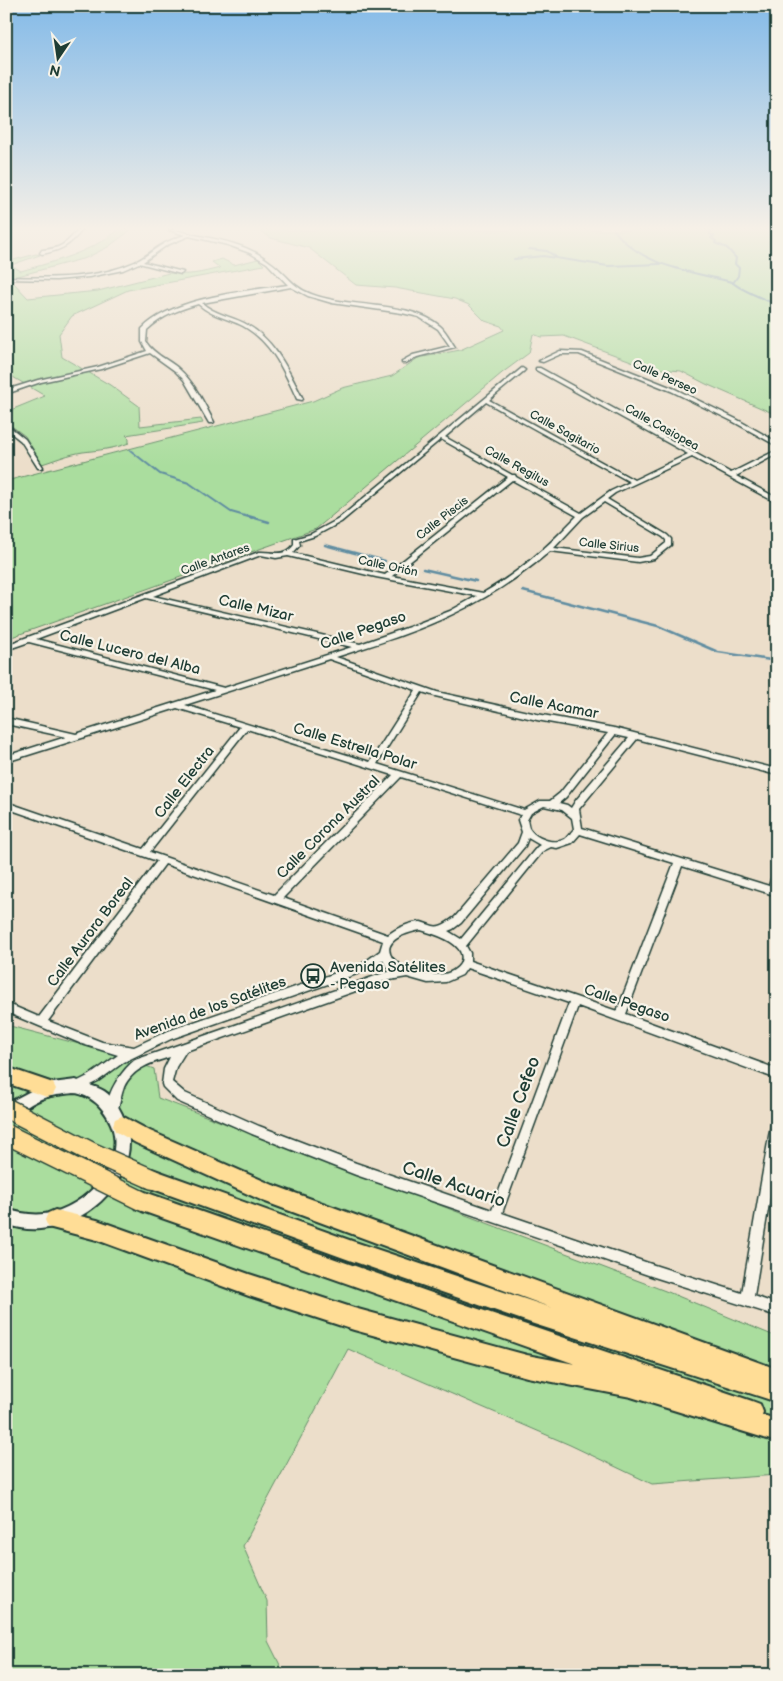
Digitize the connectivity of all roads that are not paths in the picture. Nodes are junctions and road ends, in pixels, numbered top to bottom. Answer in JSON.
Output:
{"nodes":[{"id":1,"x":177,"y":308,"type":"edge"},
{"id":2,"x":207,"y":308,"type":"edge"},
{"id":3,"x":376,"y":308,"type":"edge"},
{"id":4,"x":151,"y":352,"type":"junction"},
{"id":5,"x":534,"y":358,"type":"dead end"},
{"id":6,"x":541,"y":361,"type":"junction"},
{"id":7,"x":404,"y":362,"type":"dead end"},
{"id":8,"x":528,"y":369,"type":"junction"},
{"id":9,"x":6,"y":392,"type":"edge"},
{"id":10,"x":300,"y":398,"type":"dead end"},
{"id":11,"x":486,"y":400,"type":"junction"},
{"id":12,"x":211,"y":422,"type":"dead end"},
{"id":13,"x":6,"y":426,"type":"edge"},
{"id":14,"x":440,"y":437,"type":"junction"},
{"id":15,"x":777,"y":444,"type":"edge"},
{"id":16,"x":777,"y":452,"type":"edge"},
{"id":17,"x":691,"y":455,"type":"junction"},
{"id":18,"x":40,"y":466,"type":"dead end"},
{"id":19,"x":513,"y":476,"type":"junction"},
{"id":20,"x":731,"y":476,"type":"junction"},
{"id":21,"x":634,"y":482,"type":"junction"},
{"id":22,"x":603,"y":499,"type":"junction"},
{"id":23,"x":777,"y":501,"type":"edge"},
{"id":24,"x":582,"y":516,"type":"junction"},
{"id":25,"x":549,"y":549,"type":"junction"},
{"id":26,"x":289,"y":554,"type":"junction"},
{"id":27,"x":386,"y":578,"type":"junction"},
{"id":28,"x":484,"y":595,"type":"junction"},
{"id":29,"x":145,"y":596,"type":"junction"},
{"id":30,"x":28,"y":640,"type":"junction"},
{"id":31,"x":360,"y":647,"type":"junction"},
{"id":32,"x":6,"y":648,"type":"edge"},
{"id":33,"x":329,"y":657,"type":"junction"},
{"id":34,"x":225,"y":690,"type":"junction"},
{"id":35,"x":420,"y":690,"type":"junction"},
{"id":36,"x":177,"y":705,"type":"junction"},
{"id":37,"x":6,"y":721,"type":"edge"},
{"id":38,"x":245,"y":726,"type":"junction"},
{"id":39,"x":614,"y":731,"type":"junction"},
{"id":40,"x":635,"y":736,"type":"junction"},
{"id":41,"x":77,"y":737,"type":"junction"},
{"id":42,"x":6,"y":759,"type":"edge"},
{"id":43,"x":372,"y":766,"type":"junction"},
{"id":44,"x":777,"y":772,"type":"edge"},
{"id":45,"x":399,"y":774,"type":"junction"},
{"id":46,"x":553,"y":804,"type":"junction"},
{"id":47,"x":8,"y":809,"type":"edge"},
{"id":48,"x":525,"y":813,"type":"junction"},
{"id":49,"x":576,"y":817,"type":"junction"},
{"id":50,"x":578,"y":830,"type":"junction"},
{"id":51,"x":526,"y":833,"type":"junction"},
{"id":52,"x":548,"y":844,"type":"junction"},
{"id":53,"x":144,"y":854,"type":"junction"},
{"id":54,"x":163,"y":860,"type":"junction"},
{"id":55,"x":679,"y":862,"type":"junction"},
{"id":56,"x":777,"y":872,"type":"edge"},
{"id":57,"x":775,"y":891,"type":"edge"},
{"id":58,"x":276,"y":900,"type":"junction"},
{"id":59,"x":438,"y":930,"type":"junction"},
{"id":60,"x":388,"y":939,"type":"junction"},
{"id":61,"x":462,"y":945,"type":"junction"},
{"id":62,"x":385,"y":953,"type":"junction"},
{"id":63,"x":467,"y":964,"type":"junction"},
{"id":64,"x":408,"y":973,"type":"junction"},
{"id":65,"x":575,"y":1001,"type":"junction"},
{"id":66,"x":6,"y":1007,"type":"edge"},
{"id":67,"x":620,"y":1016,"type":"junction"},
{"id":68,"x":41,"y":1022,"type":"junction"},
{"id":69,"x":182,"y":1048,"type":"junction"},
{"id":70,"x":135,"y":1051,"type":"junction"},
{"id":71,"x":777,"y":1074,"type":"edge"},
{"id":72,"x":6,"y":1075,"type":"edge"},
{"id":73,"x":76,"y":1087,"type":"junction"},
{"id":74,"x":47,"y":1089,"type":"junction"},
{"id":75,"x":6,"y":1108,"type":"edge"},
{"id":76,"x":6,"y":1112,"type":"edge"},
{"id":77,"x":118,"y":1116,"type":"junction"},
{"id":78,"x":777,"y":1118,"type":"edge"},
{"id":79,"x":6,"y":1134,"type":"edge"},
{"id":80,"x":6,"y":1216,"type":"edge"},
{"id":81,"x":495,"y":1216,"type":"junction"},
{"id":82,"x":55,"y":1220,"type":"junction"},
{"id":83,"x":747,"y":1299,"type":"junction"},
{"id":84,"x":777,"y":1310,"type":"edge"},
{"id":85,"x":777,"y":1380,"type":"edge"},
{"id":86,"x":777,"y":1391,"type":"edge"},
{"id":87,"x":777,"y":1421,"type":"edge"},
{"id":88,"x":777,"y":1431,"type":"edge"}],
"edges":[{"from":1,"to":4,"type":"street"},
{"from":2,"to":10,"type":"street"},
{"from":3,"to":7,"type":"street"},
{"from":4,"to":9,"type":"street"},
{"from":4,"to":12,"type":"street"},
{"from":5,"to":6,"type":"street"},
{"from":6,"to":8,"type":"street"},
{"from":6,"to":15,"type":"street","name":"Calle Perseo"},
{"from":8,"to":11,"type":"street"},
{"from":8,"to":17,"type":"street","name":"Calle Casiopea"},
{"from":11,"to":14,"type":"street"},
{"from":11,"to":21,"type":"street","name":"Calle Sagitario"},
{"from":13,"to":18,"type":"street"},
{"from":14,"to":19,"type":"street","name":"Calle Regilus"},
{"from":14,"to":26,"type":"street"},
{"from":16,"to":20,"type":"street"},
{"from":17,"to":20,"type":"street","name":"Calle Casiopea"},
{"from":17,"to":21,"type":"street","name":"Calle Pegaso"},
{"from":19,"to":24,"type":"street","name":"Calle Regilus"},
{"from":19,"to":27,"type":"street","name":"Calle Piscis"},
{"from":20,"to":23,"type":"street","name":"Calle Casiopea"},
{"from":21,"to":22,"type":"street","name":"Calle Pegaso"},
{"from":22,"to":24,"type":"street","name":"Calle Pegaso"},
{"from":22,"to":25,"type":"street","name":"Calle Sirius"},
{"from":24,"to":25,"type":"street","name":"Calle Pegaso"},
{"from":25,"to":28,"type":"street","name":"Calle Pegaso"},
{"from":26,"to":27,"type":"street","name":"Calle Orión"},
{"from":26,"to":29,"type":"street","name":"Calle Antares"},
{"from":27,"to":28,"type":"street","name":"Calle Orión"},
{"from":28,"to":31,"type":"street","name":"Calle Pegaso"},
{"from":29,"to":30,"type":"street","name":"Calle Antares"},
{"from":29,"to":31,"type":"street","name":"Calle Mizar"},
{"from":30,"to":32,"type":"street","name":"Calle Antares"},
{"from":30,"to":34,"type":"street","name":"Calle Lucero del Alba"},
{"from":31,"to":33,"type":"street","name":"Calle Pegaso"},
{"from":33,"to":34,"type":"street","name":"Calle Pegaso"},
{"from":33,"to":35,"type":"street","name":"Calle Acamar"},
{"from":34,"to":36,"type":"street","name":"Calle Pegaso"},
{"from":35,"to":39,"type":"street","name":"Calle Acamar"},
{"from":35,"to":43,"type":"street"},
{"from":36,"to":38,"type":"street","name":"Calle Estrella Polar"},
{"from":36,"to":41,"type":"street","name":"Calle Pegaso"},
{"from":37,"to":41,"type":"street"},
{"from":38,"to":43,"type":"street","name":"Calle Estrella Polar"},
{"from":38,"to":53,"type":"street","name":"Calle Electra"},
{"from":39,"to":40,"type":"street","name":"Calle Acamar"},
{"from":39,"to":46,"type":"street"},
{"from":40,"to":44,"type":"street","name":"Calle Acamar"},
{"from":40,"to":49,"type":"street"},
{"from":41,"to":42,"type":"street","name":"Calle Pegaso"},
{"from":43,"to":45,"type":"street","name":"Calle Estrella Polar"},
{"from":45,"to":48,"type":"street","name":"Calle Estrella Polar"},
{"from":45,"to":58,"type":"street","name":"Calle Corona Austral"},
{"from":46,"to":48,"type":"street"},
{"from":46,"to":49,"type":"street"},
{"from":47,"to":53,"type":"street"},
{"from":48,"to":51,"type":"street"},
{"from":49,"to":50,"type":"street"},
{"from":50,"to":52,"type":"street"},
{"from":50,"to":55,"type":"street"},
{"from":51,"to":52,"type":"street"},
{"from":51,"to":59,"type":"street"},
{"from":52,"to":61,"type":"street"},
{"from":53,"to":54,"type":"street"},
{"from":54,"to":58,"type":"street"},
{"from":54,"to":68,"type":"street","name":"Calle Aurora Boreal"},
{"from":55,"to":57,"type":"street"},
{"from":55,"to":67,"type":"street"},
{"from":56,"to":57,"type":"street"},
{"from":58,"to":60,"type":"street"},
{"from":59,"to":60,"type":"street"},
{"from":59,"to":61,"type":"street"},
{"from":60,"to":62,"type":"street"},
{"from":61,"to":63,"type":"street"},
{"from":62,"to":64,"type":"street"},
{"from":62,"to":70,"type":"street","name":"Avenida de los Satélites"},
{"from":63,"to":64,"type":"street"},
{"from":63,"to":65,"type":"street","name":"Calle Pegaso"},
{"from":64,"to":69,"type":"street","name":"Avenida de los Satélites"},
{"from":65,"to":67,"type":"street","name":"Calle Pegaso"},
{"from":65,"to":81,"type":"street","name":"Calle Cefeo"},
{"from":66,"to":68,"type":"street"},
{"from":67,"to":71,"type":"street","name":"Calle Pegaso"},
{"from":68,"to":70,"type":"street"},
{"from":69,"to":77,"type":"street","name":"Avenida de los Satélites"},
{"from":69,"to":81,"type":"street","name":"Calle Acuario"},
{"from":70,"to":73,"type":"street","name":"Avenida de los Satélites"},
{"from":72,"to":74,"type":"highway"},
{"from":73,"to":74,"type":"street"},
{"from":73,"to":77,"type":"street"},
{"from":74,"to":76,"type":"street"},
{"from":75,"to":86,"type":"highway","bridge":true},
{"from":77,"to":82,"type":"street"},
{"from":77,"to":85,"type":"highway"},
{"from":78,"to":83,"type":"street"},
{"from":79,"to":87,"type":"highway","bridge":true},
{"from":80,"to":82,"type":"street"},
{"from":81,"to":83,"type":"street","name":"Calle Acuario"},
{"from":82,"to":88,"type":"highway"},
{"from":83,"to":84,"type":"street","name":"Calle Acuario"}]}
